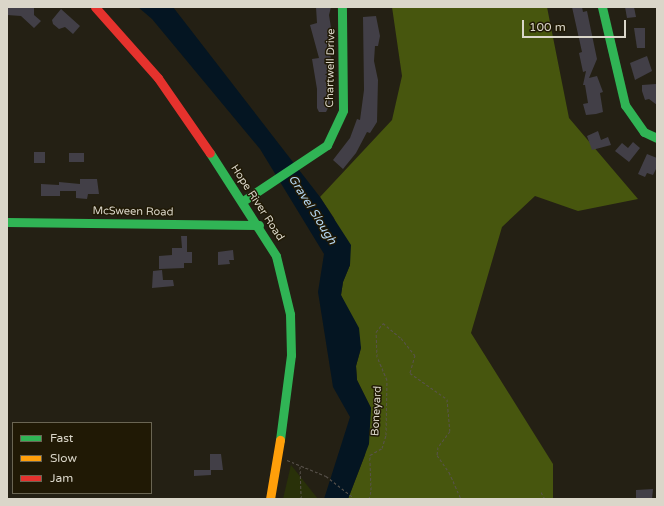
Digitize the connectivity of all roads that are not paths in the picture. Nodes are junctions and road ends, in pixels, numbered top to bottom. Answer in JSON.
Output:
{"nodes":[{"id":1,"x":95,"y":7,"type":"edge"},
{"id":2,"x":342,"y":7,"type":"edge"},
{"id":3,"x":602,"y":7,"type":"edge"},
{"id":4,"x":657,"y":138,"type":"edge"},
{"id":5,"x":243,"y":201,"type":"junction"},
{"id":6,"x":7,"y":222,"type":"edge"},
{"id":7,"x":259,"y":226,"type":"junction"},
{"id":8,"x":270,"y":499,"type":"edge"}],
"edges":[{"from":1,"to":5,"type":"street","name":"Hope River Road"},
{"from":2,"to":5,"type":"street","name":"Chartwell Drive"},
{"from":3,"to":4,"type":"street"},
{"from":5,"to":7,"type":"street","name":"Hope River Road"},
{"from":6,"to":7,"type":"street","name":"McSween Road"},
{"from":7,"to":8,"type":"street","name":"Hope River Road"}]}
